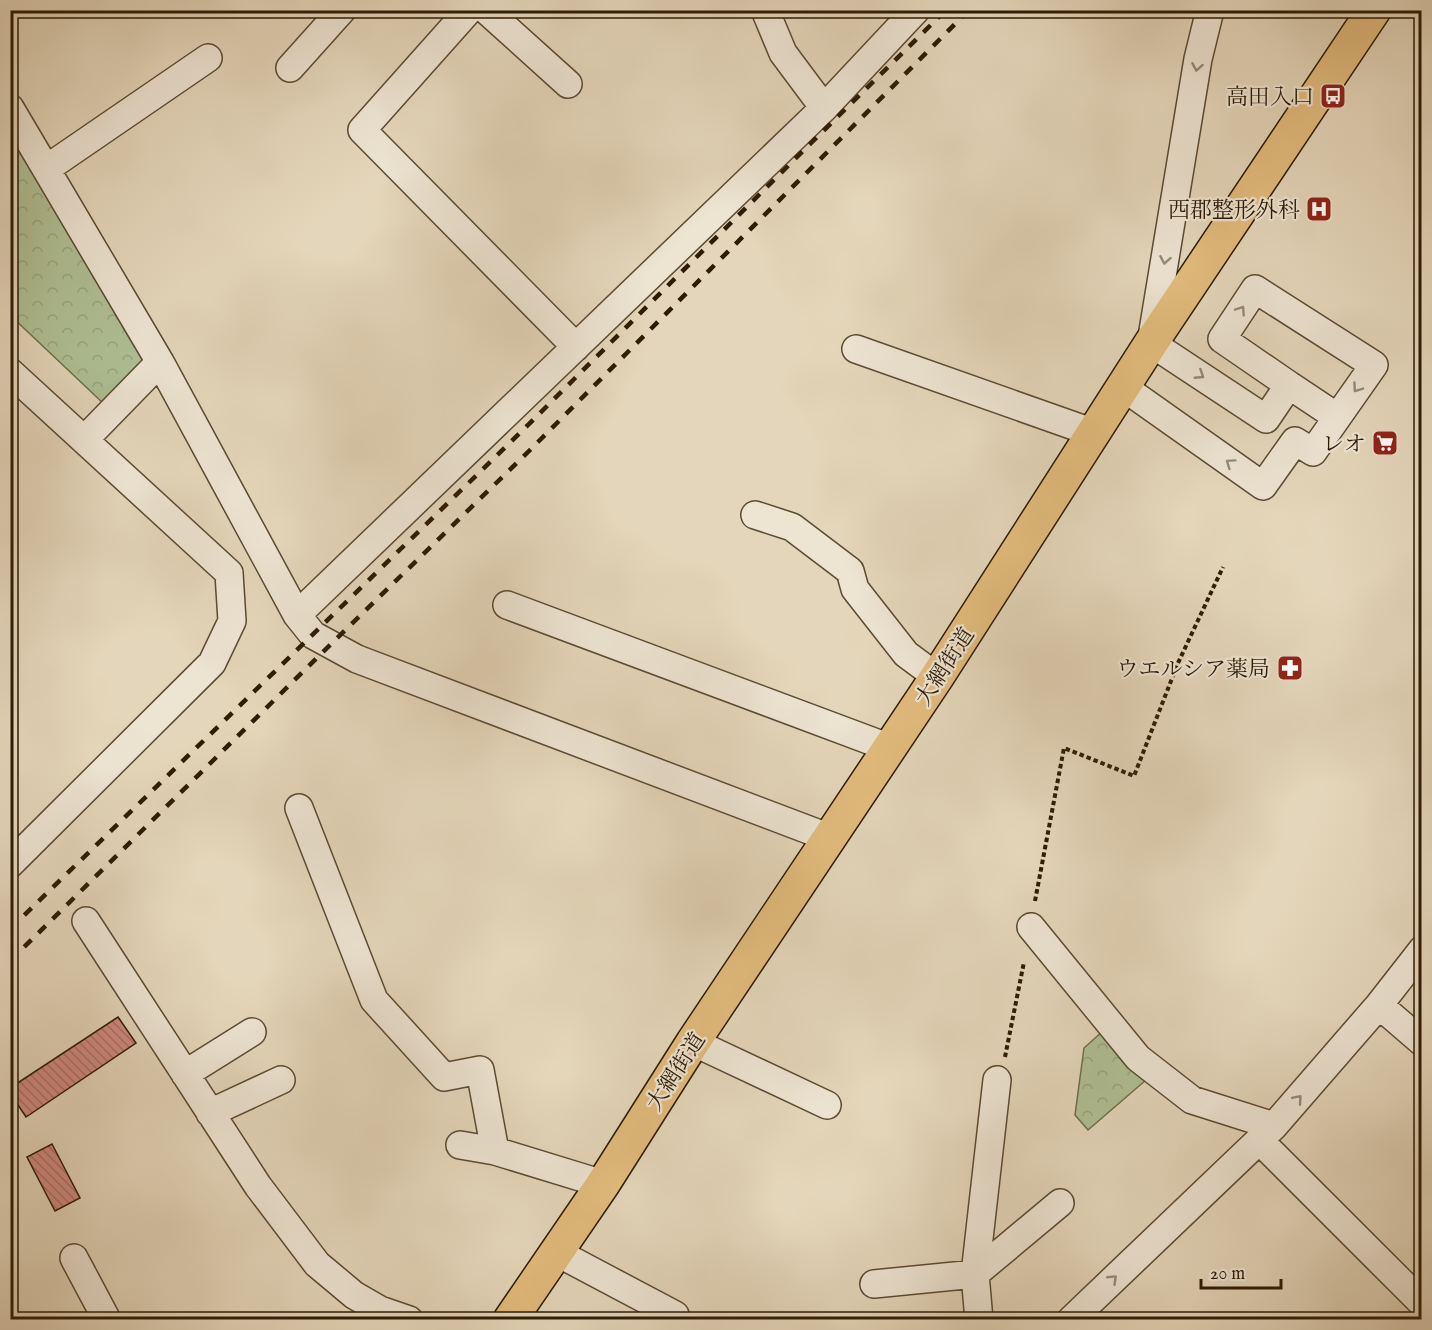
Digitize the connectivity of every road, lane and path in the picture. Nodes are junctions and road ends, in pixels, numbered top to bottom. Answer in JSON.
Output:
{"nodes":[{"id":1,"x":342,"y":10,"type":"edge"},
{"id":2,"x":469,"y":10,"type":"edge"},
{"id":3,"x":486,"y":10,"type":"edge"},
{"id":4,"x":765,"y":10,"type":"edge"},
{"id":5,"x":1210,"y":10,"type":"edge"},
{"id":6,"x":1374,"y":10,"type":"edge"},
{"id":7,"x":910,"y":13,"type":"edge"},
{"id":8,"x":208,"y":58,"type":"dead end"},
{"id":9,"x":290,"y":68,"type":"dead end"},
{"id":10,"x":568,"y":84,"type":"dead end"},
{"id":11,"x":10,"y":108,"type":"edge"},
{"id":12,"x":824,"y":108,"type":"junction"},
{"id":13,"x":46,"y":169,"type":"junction"},
{"id":14,"x":1151,"y":343,"type":"junction"},
{"id":15,"x":576,"y":347,"type":"junction"},
{"id":16,"x":856,"y":349,"type":"dead end"},
{"id":17,"x":160,"y":362,"type":"junction"},
{"id":18,"x":10,"y":372,"type":"edge"},
{"id":19,"x":1289,"y":385,"type":"junction"},
{"id":20,"x":1123,"y":387,"type":"junction"},
{"id":21,"x":1337,"y":417,"type":"junction"},
{"id":22,"x":1094,"y":433,"type":"junction"},
{"id":23,"x":84,"y":440,"type":"junction"},
{"id":24,"x":755,"y":514,"type":"dead end"},
{"id":25,"x":1223,"y":567,"type":"dead end"},
{"id":26,"x":507,"y":605,"type":"dead end"},
{"id":27,"x":297,"y":615,"type":"junction"},
{"id":28,"x":937,"y":677,"type":"junction"},
{"id":29,"x":890,"y":748,"type":"junction"},
{"id":30,"x":1064,"y":748,"type":"dead end"},
{"id":31,"x":299,"y":808,"type":"dead end"},
{"id":32,"x":830,"y":838,"type":"junction"},
{"id":33,"x":10,"y":864,"type":"edge"},
{"id":34,"x":86,"y":921,"type":"dead end"},
{"id":35,"x":1031,"y":927,"type":"dead end"},
{"id":36,"x":1422,"y":950,"type":"edge"},
{"id":37,"x":1378,"y":1005,"type":"junction"},
{"id":38,"x":252,"y":1032,"type":"dead end"},
{"id":39,"x":693,"y":1042,"type":"junction"},
{"id":40,"x":1422,"y":1042,"type":"edge"},
{"id":41,"x":185,"y":1074,"type":"junction"},
{"id":42,"x":281,"y":1080,"type":"dead end"},
{"id":43,"x":996,"y":1080,"type":"dead end"},
{"id":44,"x":827,"y":1105,"type":"dead end"},
{"id":45,"x":210,"y":1113,"type":"junction"},
{"id":46,"x":1267,"y":1133,"type":"junction"},
{"id":47,"x":460,"y":1144,"type":"dead end"},
{"id":48,"x":495,"y":1151,"type":"junction"},
{"id":49,"x":603,"y":1184,"type":"junction"},
{"id":50,"x":1060,"y":1203,"type":"dead end"},
{"id":51,"x":556,"y":1252,"type":"junction"},
{"id":52,"x":74,"y":1258,"type":"dead end"},
{"id":53,"x":975,"y":1274,"type":"junction"},
{"id":54,"x":874,"y":1284,"type":"dead end"},
{"id":55,"x":1422,"y":1303,"type":"edge"},
{"id":56,"x":675,"y":1315,"type":"dead end"},
{"id":57,"x":107,"y":1320,"type":"edge"},
{"id":58,"x":409,"y":1320,"type":"edge"},
{"id":59,"x":510,"y":1320,"type":"edge"},
{"id":60,"x":979,"y":1320,"type":"edge"},
{"id":61,"x":1071,"y":1320,"type":"edge"}],
"edges":[{"from":1,"to":9,"type":"street"},
{"from":2,"to":15,"type":"street"},
{"from":3,"to":10,"type":"street"},
{"from":4,"to":12,"type":"street"},
{"from":5,"to":14,"type":"street","one_way":true},
{"from":6,"to":14,"type":"main road","name":"大網街道"},
{"from":7,"to":12,"type":"street"},
{"from":8,"to":13,"type":"street"},
{"from":11,"to":13,"type":"street"},
{"from":12,"to":15,"type":"street"},
{"from":13,"to":17,"type":"street"},
{"from":14,"to":19,"type":"street","one_way":true},
{"from":14,"to":20,"type":"main road","name":"大網街道"},
{"from":15,"to":27,"type":"street"},
{"from":16,"to":22,"type":"street"},
{"from":17,"to":23,"type":"street"},
{"from":17,"to":27,"type":"street"},
{"from":18,"to":23,"type":"street"},
{"from":19,"to":21,"type":"street"},
{"from":19,"to":21,"type":"street","one_way":true},
{"from":21,"to":20,"type":"street","one_way":true},
{"from":20,"to":22,"type":"main road","name":"大網街道"},
{"from":22,"to":28,"type":"main road","name":"大網街道"},
{"from":23,"to":33,"type":"street"},
{"from":24,"to":28,"type":"street"},
{"from":25,"to":30,"type":"path"},
{"from":26,"to":29,"type":"street"},
{"from":27,"to":32,"type":"street"},
{"from":28,"to":29,"type":"main road","name":"大網街道"},
{"from":29,"to":32,"type":"main road","name":"大網街道"},
{"from":31,"to":48,"type":"street"},
{"from":32,"to":39,"type":"main road","name":"大網街道"},
{"from":34,"to":41,"type":"street"},
{"from":35,"to":46,"type":"street"},
{"from":36,"to":37,"type":"street"},
{"from":37,"to":40,"type":"street"},
{"from":46,"to":37,"type":"street","one_way":true},
{"from":38,"to":41,"type":"street"},
{"from":39,"to":44,"type":"street"},
{"from":39,"to":49,"type":"main road","name":"大網街道"},
{"from":41,"to":45,"type":"street"},
{"from":42,"to":45,"type":"street"},
{"from":43,"to":53,"type":"street"},
{"from":45,"to":58,"type":"street"},
{"from":46,"to":55,"type":"street"},
{"from":61,"to":46,"type":"street","one_way":true},
{"from":47,"to":48,"type":"street"},
{"from":48,"to":49,"type":"street"},
{"from":49,"to":51,"type":"main road","name":"大網街道"},
{"from":50,"to":53,"type":"street"},
{"from":51,"to":56,"type":"street"},
{"from":51,"to":59,"type":"main road","name":"大網街道"},
{"from":52,"to":57,"type":"street"},
{"from":53,"to":54,"type":"street"},
{"from":53,"to":60,"type":"street"}]}
